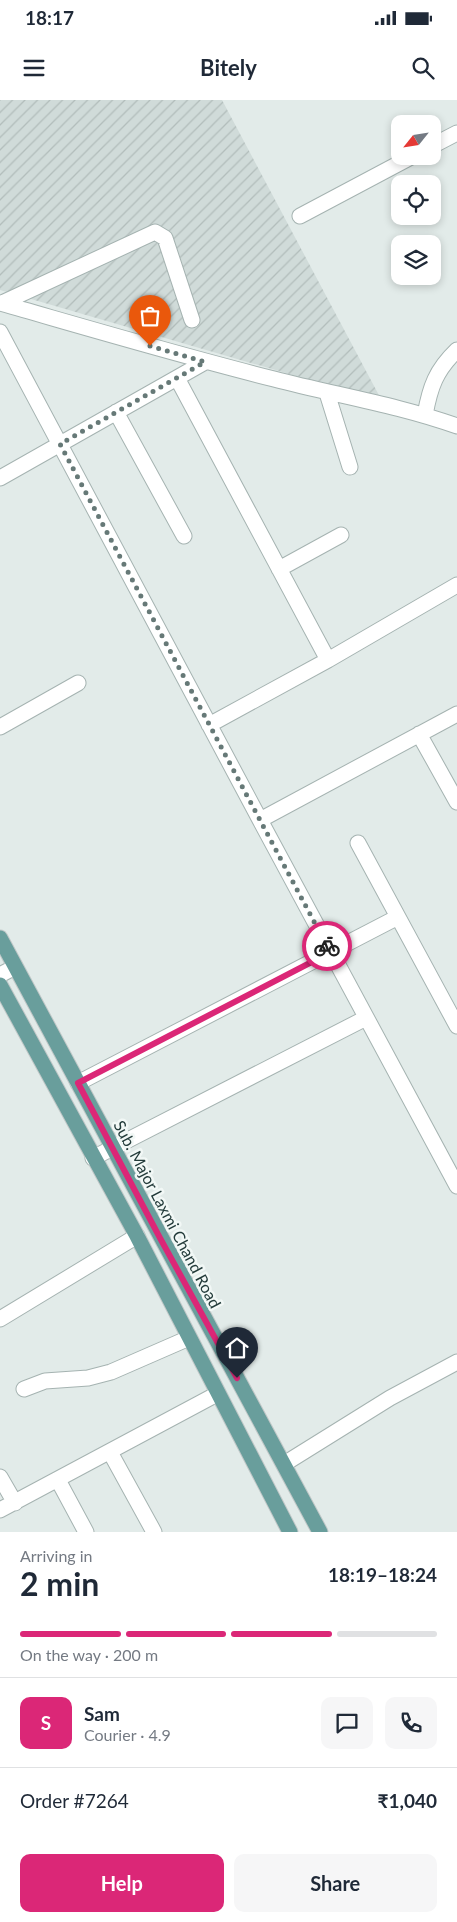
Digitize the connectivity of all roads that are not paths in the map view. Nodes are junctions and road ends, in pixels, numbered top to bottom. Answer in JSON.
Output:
{"nodes":[{"id":1,"x":457,"y":133,"type":"edge"},
{"id":2,"x":441,"y":141,"type":"edge"},
{"id":3,"x":396,"y":165,"type":"edge"},
{"id":4,"x":300,"y":216,"type":"dead end"},
{"id":5,"x":1,"y":303,"type":"edge"},
{"id":6,"x":192,"y":320,"type":"dead end"},
{"id":7,"x":0,"y":332,"type":"edge"},
{"id":8,"x":457,"y":350,"type":"edge"},
{"id":9,"x":205,"y":362,"type":"junction"},
{"id":10,"x":177,"y":378,"type":"junction"},
{"id":11,"x":327,"y":393,"type":"junction"},
{"id":12,"x":116,"y":412,"type":"junction"},
{"id":13,"x":425,"y":415,"type":"junction"},
{"id":14,"x":457,"y":426,"type":"edge"},
{"id":15,"x":60,"y":444,"type":"junction"},
{"id":16,"x":350,"y":467,"type":"dead end"},
{"id":17,"x":0,"y":478,"type":"edge"},
{"id":18,"x":341,"y":535,"type":"dead end"},
{"id":19,"x":184,"y":536,"type":"dead end"},
{"id":20,"x":279,"y":569,"type":"junction"},
{"id":21,"x":457,"y":585,"type":"edge"},
{"id":22,"x":328,"y":660,"type":"junction"},
{"id":23,"x":78,"y":684,"type":"dead end"},
{"id":24,"x":457,"y":714,"type":"edge"},
{"id":25,"x":209,"y":725,"type":"junction"},
{"id":26,"x":0,"y":727,"type":"edge"},
{"id":27,"x":419,"y":734,"type":"junction"},
{"id":28,"x":457,"y":802,"type":"edge"},
{"id":29,"x":260,"y":820,"type":"junction"},
{"id":30,"x":358,"y":843,"type":"dead end"},
{"id":31,"x":398,"y":917,"type":"junction"},
{"id":32,"x":0,"y":938,"type":"edge"},
{"id":33,"x":331,"y":952,"type":"junction"},
{"id":34,"x":15,"y":967,"type":"junction"},
{"id":35,"x":0,"y":975,"type":"edge"},
{"id":36,"x":0,"y":985,"type":"edge"},
{"id":37,"x":366,"y":1018,"type":"junction"},
{"id":38,"x":457,"y":1026,"type":"edge"},
{"id":39,"x":78,"y":1083,"type":"junction"},
{"id":40,"x":113,"y":1147,"type":"junction"},
{"id":41,"x":93,"y":1158,"type":"junction"},
{"id":42,"x":457,"y":1186,"type":"edge"},
{"id":43,"x":137,"y":1236,"type":"junction"},
{"id":44,"x":0,"y":1319,"type":"edge"},
{"id":45,"x":189,"y":1338,"type":"junction"},
{"id":46,"x":457,"y":1362,"type":"edge"},
{"id":47,"x":24,"y":1389,"type":"dead end"},
{"id":48,"x":217,"y":1394,"type":"junction"},
{"id":49,"x":110,"y":1452,"type":"junction"},
{"id":50,"x":284,"y":1464,"type":"junction"},
{"id":51,"x":0,"y":1477,"type":"edge"},
{"id":52,"x":58,"y":1480,"type":"junction"},
{"id":53,"x":15,"y":1503,"type":"junction"},
{"id":54,"x":0,"y":1510,"type":"edge"},
{"id":55,"x":315,"y":1530,"type":"edge"},
{"id":56,"x":86,"y":1532,"type":"edge"},
{"id":57,"x":154,"y":1532,"type":"edge"},
{"id":58,"x":290,"y":1532,"type":"edge"}],
"edges":[{"from":1,"to":2,"type":"street"},
{"from":3,"to":4,"type":"street"},
{"from":5,"to":6,"type":"street"},
{"from":5,"to":9,"type":"street"},
{"from":7,"to":15,"type":"street"},
{"from":8,"to":13,"type":"street"},
{"from":9,"to":10,"type":"street"},
{"from":9,"to":11,"type":"street"},
{"from":10,"to":12,"type":"street"},
{"from":10,"to":20,"type":"street"},
{"from":11,"to":13,"type":"street"},
{"from":11,"to":16,"type":"street"},
{"from":12,"to":15,"type":"street"},
{"from":12,"to":19,"type":"street"},
{"from":13,"to":14,"type":"street"},
{"from":15,"to":17,"type":"street"},
{"from":15,"to":25,"type":"street"},
{"from":18,"to":20,"type":"street"},
{"from":20,"to":22,"type":"street"},
{"from":21,"to":22,"type":"street"},
{"from":22,"to":25,"type":"street"},
{"from":23,"to":26,"type":"street"},
{"from":24,"to":27,"type":"street"},
{"from":25,"to":29,"type":"street"},
{"from":27,"to":28,"type":"street"},
{"from":27,"to":29,"type":"street"},
{"from":29,"to":33,"type":"street"},
{"from":30,"to":31,"type":"street"},
{"from":31,"to":33,"type":"street"},
{"from":31,"to":38,"type":"street"},
{"from":32,"to":34,"type":"main road","name":"Sub. Major Laxmi Chand Road"},
{"from":33,"to":37,"type":"street"},
{"from":33,"to":39,"type":"street"},
{"from":34,"to":35,"type":"street"},
{"from":34,"to":39,"type":"main road","name":"Sub. Major Laxmi Chand Road"},
{"from":36,"to":41,"type":"main road"},
{"from":37,"to":40,"type":"street"},
{"from":37,"to":42,"type":"street"},
{"from":39,"to":40,"type":"main road","name":"Sub. Major Laxmi Chand Road"},
{"from":40,"to":41,"type":"street"},
{"from":40,"to":50,"type":"main road","name":"Sub. Major Laxmi Chand Road"},
{"from":41,"to":43,"type":"main road"},
{"from":43,"to":44,"type":"street"},
{"from":43,"to":45,"type":"main road"},
{"from":45,"to":47,"type":"street"},
{"from":45,"to":48,"type":"main road"},
{"from":46,"to":50,"type":"street"},
{"from":48,"to":49,"type":"street"},
{"from":48,"to":58,"type":"main road"},
{"from":49,"to":52,"type":"street"},
{"from":49,"to":57,"type":"street"},
{"from":50,"to":55,"type":"main road","name":"Sub. Major Laxmi Chand Road"},
{"from":51,"to":53,"type":"street"},
{"from":52,"to":53,"type":"street"},
{"from":52,"to":56,"type":"street"},
{"from":53,"to":54,"type":"street"}]}
